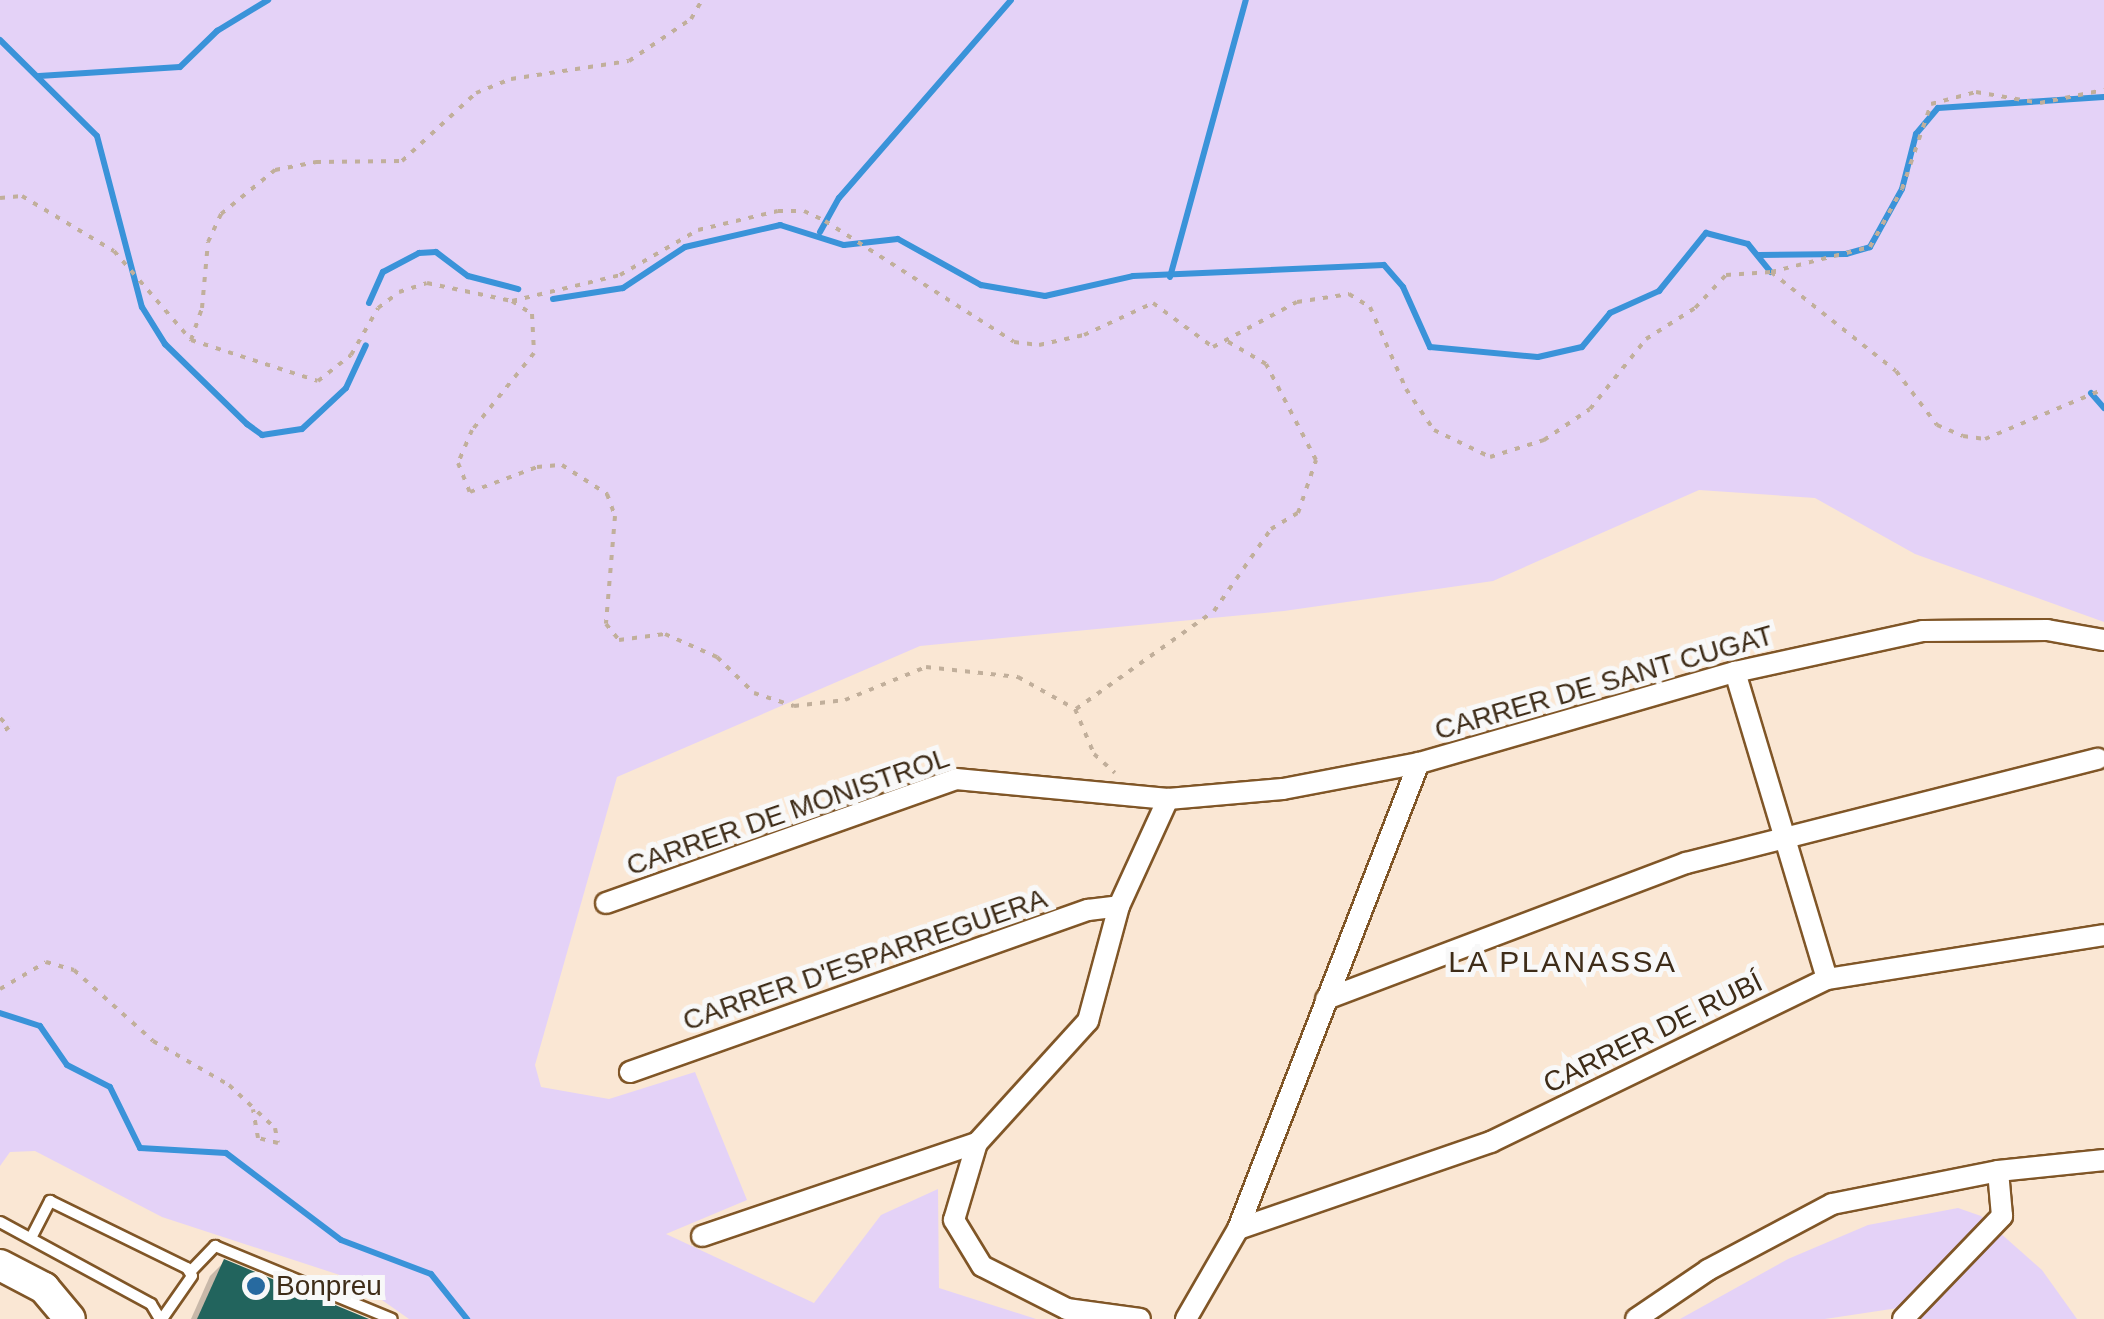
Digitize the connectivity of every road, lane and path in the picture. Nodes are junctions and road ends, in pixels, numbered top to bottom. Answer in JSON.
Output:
{"nodes":[{"id":1,"x":702,"y":0,"type":"edge"},
{"id":2,"x":2104,"y":90,"type":"edge"},
{"id":3,"x":0,"y":198,"type":"edge"},
{"id":4,"x":1771,"y":272,"type":"junction"},
{"id":5,"x":512,"y":301,"type":"junction"},
{"id":6,"x":191,"y":340,"type":"junction"},
{"id":7,"x":1227,"y":341,"type":"junction"},
{"id":8,"x":2104,"y":389,"type":"edge"},
{"id":9,"x":2104,"y":640,"type":"edge"},
{"id":10,"x":1735,"y":672,"type":"junction"},
{"id":11,"x":1075,"y":709,"type":"junction"},
{"id":12,"x":0,"y":718,"type":"edge"},
{"id":13,"x":0,"y":734,"type":"edge"},
{"id":14,"x":2098,"y":759,"type":"dead end"},
{"id":15,"x":1419,"y":763,"type":"junction"},
{"id":16,"x":1125,"y":796,"type":"junction"},
{"id":17,"x":1168,"y":799,"type":"junction"},
{"id":18,"x":1785,"y":840,"type":"junction"},
{"id":19,"x":606,"y":903,"type":"dead end"},
{"id":20,"x":1119,"y":906,"type":"junction"},
{"id":21,"x":2104,"y":935,"type":"edge"},
{"id":22,"x":1827,"y":980,"type":"junction"},
{"id":23,"x":0,"y":989,"type":"edge"},
{"id":24,"x":1326,"y":999,"type":"junction"},
{"id":25,"x":630,"y":1072,"type":"dead end"},
{"id":26,"x":254,"y":1109,"type":"junction"},
{"id":27,"x":978,"y":1143,"type":"junction"},
{"id":28,"x":2104,"y":1160,"type":"edge"},
{"id":29,"x":1998,"y":1171,"type":"junction"},
{"id":30,"x":0,"y":1222,"type":"edge"},
{"id":31,"x":1238,"y":1229,"type":"junction"},
{"id":32,"x":702,"y":1236,"type":"dead end"},
{"id":33,"x":31,"y":1238,"type":"junction"},
{"id":34,"x":0,"y":1266,"type":"edge"},
{"id":35,"x":191,"y":1271,"type":"junction"},
{"id":36,"x":70,"y":1319,"type":"edge"},
{"id":37,"x":161,"y":1319,"type":"edge"},
{"id":38,"x":392,"y":1319,"type":"edge"},
{"id":39,"x":1140,"y":1319,"type":"edge"},
{"id":40,"x":1186,"y":1319,"type":"edge"},
{"id":41,"x":1636,"y":1319,"type":"edge"},
{"id":42,"x":1903,"y":1319,"type":"edge"}],
"edges":[{"from":1,"to":6,"type":"path"},
{"from":2,"to":4,"type":"path"},
{"from":3,"to":6,"type":"path"},
{"from":4,"to":7,"type":"path"},
{"from":4,"to":8,"type":"path"},
{"from":5,"to":6,"type":"path"},
{"from":5,"to":7,"type":"path"},
{"from":5,"to":11,"type":"path"},
{"from":7,"to":11,"type":"path"},
{"from":9,"to":10,"type":"street","name":"CARRER DE SANT CUGAT"},
{"from":10,"to":15,"type":"street","name":"CARRER DE SANT CUGAT"},
{"from":10,"to":18,"type":"street"},
{"from":11,"to":16,"type":"path"},
{"from":12,"to":13,"type":"path"},
{"from":14,"to":18,"type":"street"},
{"from":15,"to":17,"type":"street","name":"CARRER DE MONISTROL"},
{"from":15,"to":24,"type":"street","name":"CARRER DE SANT CUGAT"},
{"from":16,"to":17,"type":"street","name":"CARRER DE MONISTROL"},
{"from":16,"to":19,"type":"street","name":"CARRER DE MONISTROL"},
{"from":17,"to":20,"type":"street"},
{"from":18,"to":22,"type":"street"},
{"from":18,"to":24,"type":"street"},
{"from":20,"to":25,"type":"street","name":"CARRER D'ESPARREGUERA"},
{"from":20,"to":27,"type":"street"},
{"from":21,"to":22,"type":"street","name":"CARRER DE RUBÍ"},
{"from":22,"to":31,"type":"street","name":"CARRER DE RUBÍ"},
{"from":23,"to":26,"type":"path"},
{"from":24,"to":31,"type":"street","name":"CARRER DE SANT CUGAT"},
{"from":26,"to":26,"type":"path"},
{"from":27,"to":32,"type":"street"},
{"from":27,"to":39,"type":"street"},
{"from":28,"to":29,"type":"street"},
{"from":29,"to":41,"type":"street"},
{"from":29,"to":42,"type":"street"},
{"from":30,"to":33,"type":"lane"},
{"from":31,"to":40,"type":"street","name":"CARRER DE SANT CUGAT"},
{"from":33,"to":35,"type":"lane"},
{"from":33,"to":37,"type":"lane"},
{"from":34,"to":36,"type":"street"},
{"from":35,"to":37,"type":"lane"},
{"from":35,"to":38,"type":"lane"}]}
